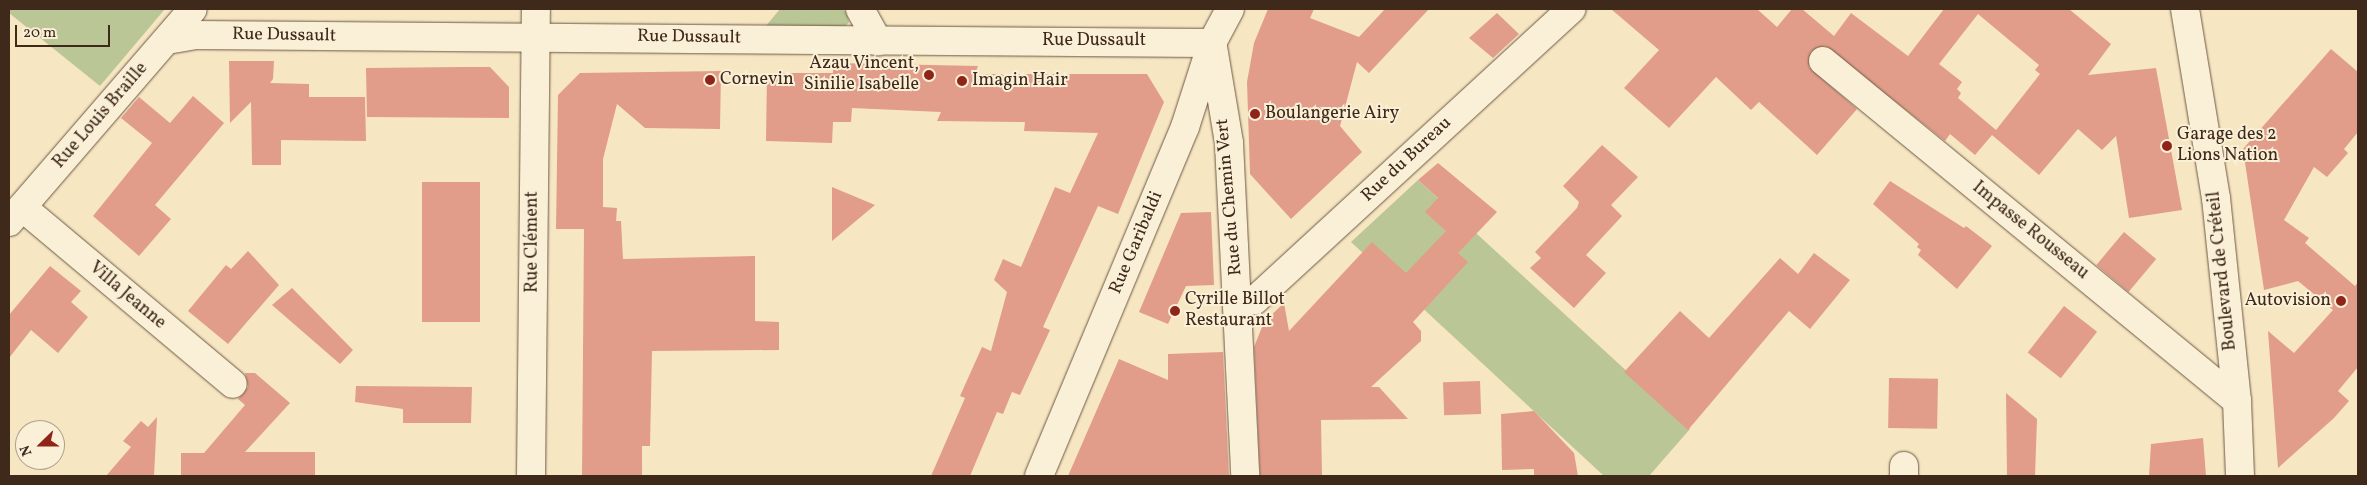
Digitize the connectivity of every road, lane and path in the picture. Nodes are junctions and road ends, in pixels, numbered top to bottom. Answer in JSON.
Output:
{"nodes":[{"id":1,"x":193,"y":9,"type":"edge"},
{"id":2,"x":536,"y":9,"type":"edge"},
{"id":3,"x":860,"y":9,"type":"edge"},
{"id":4,"x":1216,"y":9,"type":"edge"},
{"id":5,"x":1230,"y":9,"type":"edge"},
{"id":6,"x":1571,"y":9,"type":"edge"},
{"id":7,"x":2185,"y":9,"type":"edge"},
{"id":8,"x":535,"y":38,"type":"junction"},
{"id":9,"x":167,"y":40,"type":"junction"},
{"id":10,"x":878,"y":40,"type":"junction"},
{"id":11,"x":1212,"y":43,"type":"junction"},
{"id":12,"x":1823,"y":61,"type":"dead end"},
{"id":13,"x":15,"y":215,"type":"edge"},
{"id":14,"x":1238,"y":303,"type":"junction"},
{"id":15,"x":233,"y":384,"type":"dead end"},
{"id":16,"x":2237,"y":401,"type":"junction"},
{"id":17,"x":531,"y":476,"type":"edge"},
{"id":18,"x":1039,"y":476,"type":"edge"},
{"id":19,"x":1244,"y":476,"type":"edge"},
{"id":20,"x":2240,"y":476,"type":"edge"}],
"edges":[{"from":1,"to":9,"type":"street","name":"Rue Louis Braille"},
{"from":2,"to":8,"type":"street","name":"Rue Clément"},
{"from":3,"to":10,"type":"street"},
{"from":4,"to":11,"type":"street","name":"Rue du Chemin Vert"},
{"from":5,"to":11,"type":"street","name":"Rue Garibaldi"},
{"from":6,"to":14,"type":"street","name":"Rue du Bureau"},
{"from":7,"to":16,"type":"street","name":"Boulevard de Créteil"},
{"from":8,"to":9,"type":"street","name":"Rue Dussault"},
{"from":8,"to":10,"type":"street","name":"Rue Dussault"},
{"from":8,"to":17,"type":"street","name":"Rue Clément"},
{"from":9,"to":13,"type":"street","name":"Rue Louis Braille"},
{"from":10,"to":11,"type":"street","name":"Rue Dussault"},
{"from":11,"to":14,"type":"street","name":"Rue du Chemin Vert"},
{"from":11,"to":18,"type":"street","name":"Rue Garibaldi"},
{"from":12,"to":16,"type":"street","name":"Impasse Rousseau"},
{"from":13,"to":15,"type":"street","name":"Villa Jeanne"},
{"from":14,"to":19,"type":"street","name":"Rue du Chemin Vert"},
{"from":16,"to":20,"type":"street","name":"Boulevard de Créteil"}]}
